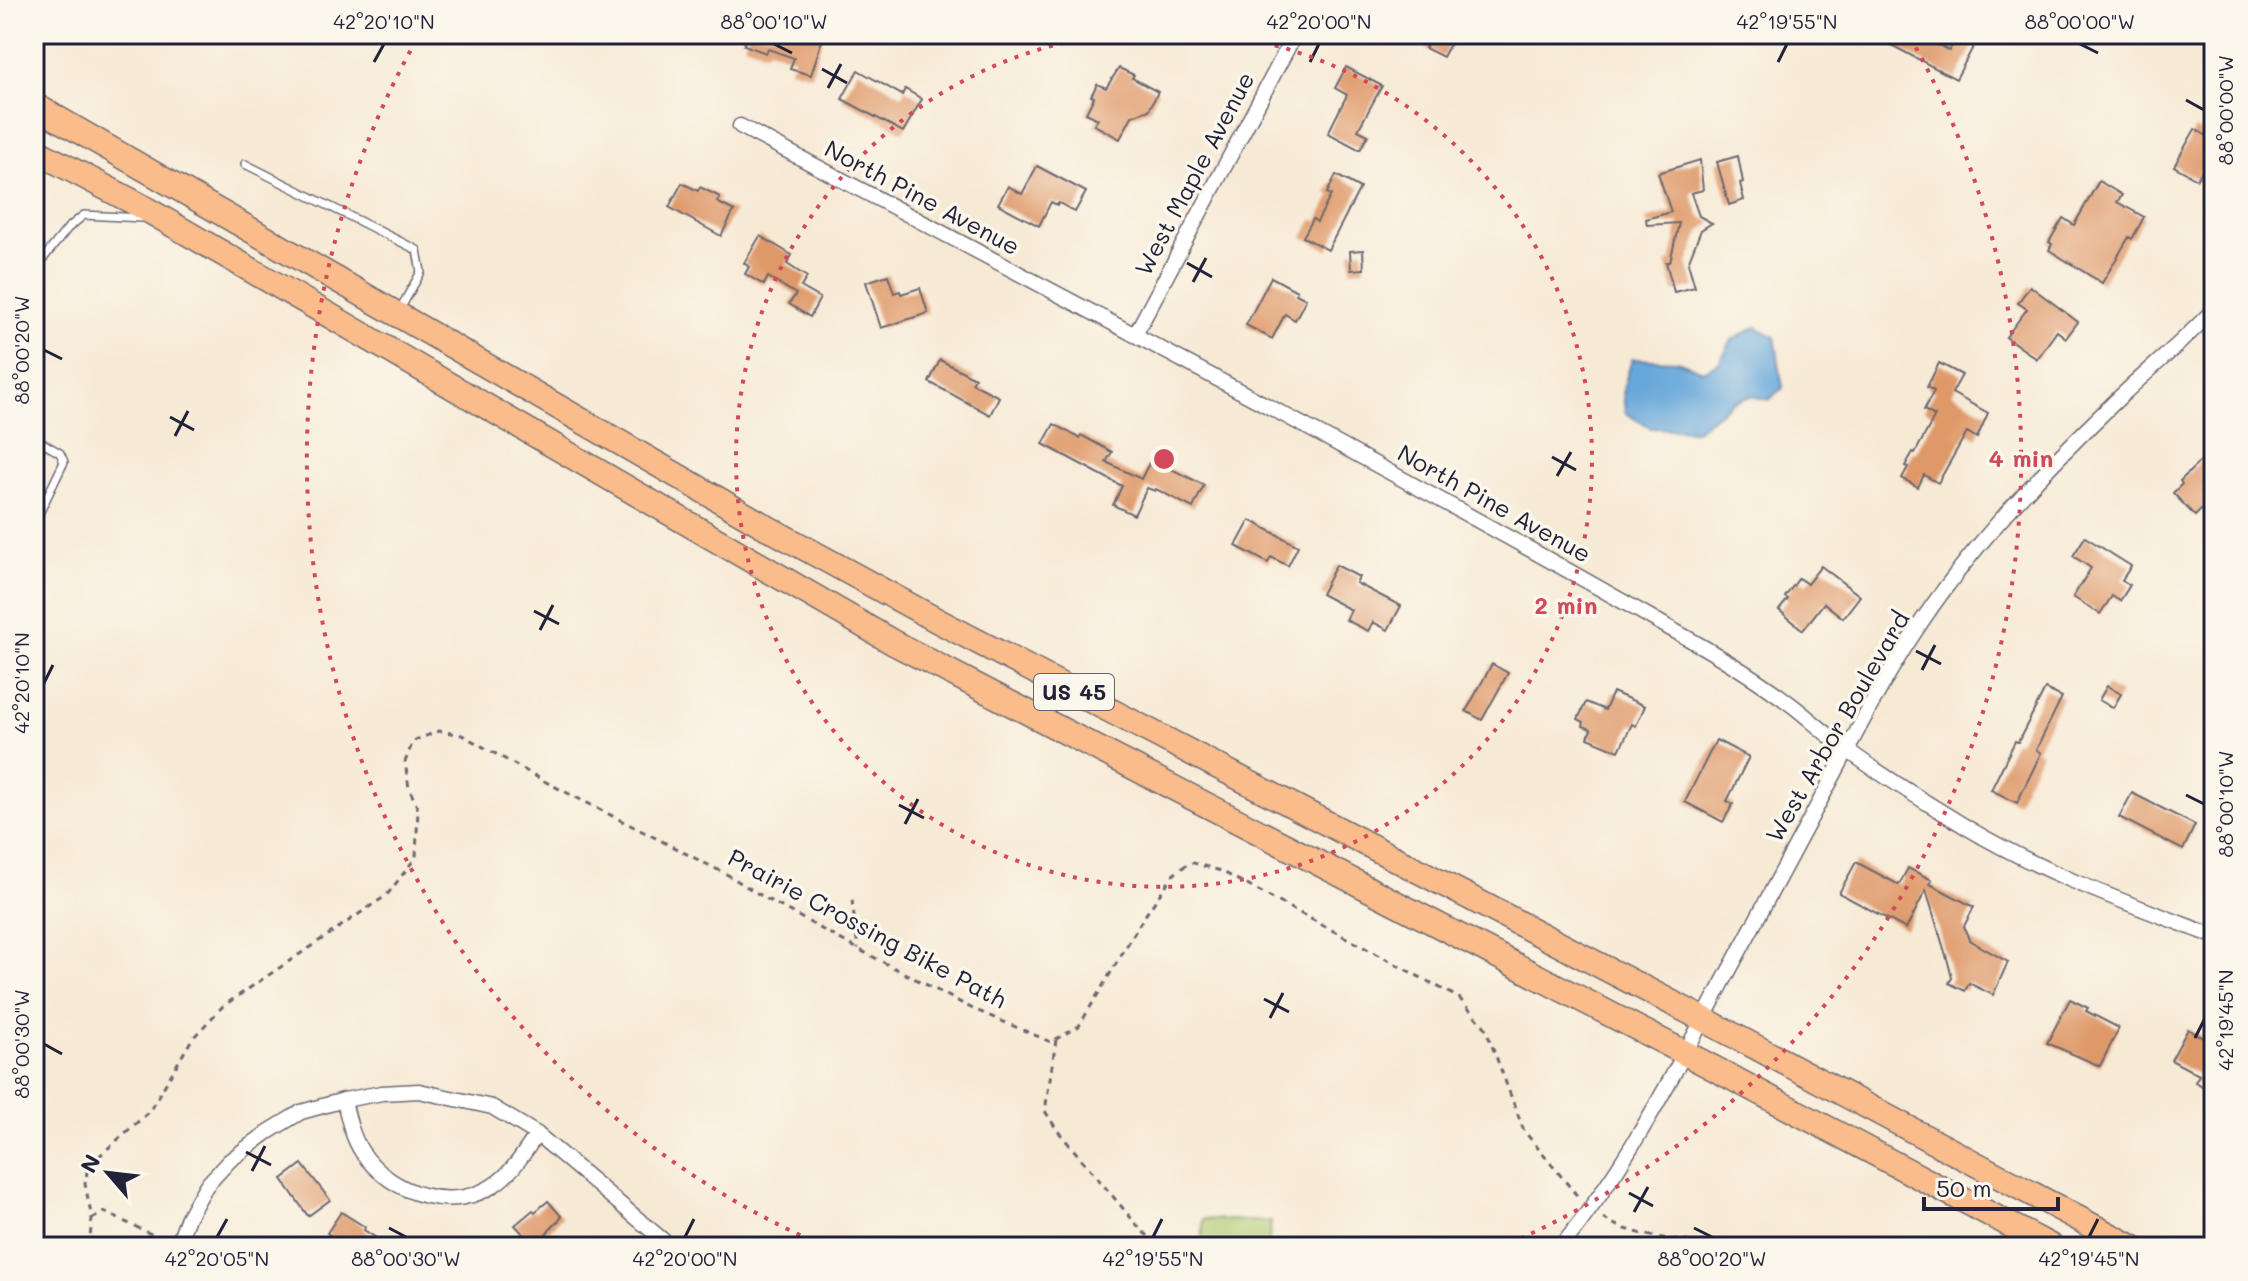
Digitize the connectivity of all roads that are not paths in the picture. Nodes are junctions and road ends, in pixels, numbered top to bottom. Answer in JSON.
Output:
{"nodes":[{"id":1,"x":1295,"y":34,"type":"edge"},
{"id":2,"x":34,"y":105,"type":"edge"},
{"id":3,"x":740,"y":126,"type":"dead end"},
{"id":4,"x":34,"y":150,"type":"edge"},
{"id":5,"x":245,"y":164,"type":"dead end"},
{"id":6,"x":34,"y":182,"type":"edge"},
{"id":7,"x":34,"y":196,"type":"edge"},
{"id":8,"x":162,"y":218,"type":"junction"},
{"id":9,"x":34,"y":270,"type":"edge"},
{"id":10,"x":2214,"y":309,"type":"edge"},
{"id":11,"x":398,"y":313,"type":"junction"},
{"id":12,"x":1135,"y":335,"type":"junction"},
{"id":13,"x":34,"y":438,"type":"edge"},
{"id":14,"x":34,"y":524,"type":"edge"},
{"id":15,"x":1847,"y":750,"type":"junction"},
{"id":16,"x":2214,"y":936,"type":"edge"},
{"id":17,"x":1703,"y":1019,"type":"junction"},
{"id":18,"x":1685,"y":1053,"type":"junction"},
{"id":19,"x":344,"y":1100,"type":"junction"},
{"id":20,"x":537,"y":1134,"type":"junction"},
{"id":21,"x":170,"y":1243,"type":"edge"},
{"id":22,"x":671,"y":1247,"type":"edge"},
{"id":23,"x":1561,"y":1247,"type":"edge"},
{"id":24,"x":2052,"y":1247,"type":"edge"},
{"id":25,"x":2132,"y":1247,"type":"edge"}],
"edges":[{"from":1,"to":12,"type":"street","name":"West Maple Avenue"},
{"from":2,"to":11,"type":"main road","number":"US 45"},
{"from":3,"to":12,"type":"street","name":"North Pine Avenue"},
{"from":4,"to":8,"type":"main road","number":"US 45"},
{"from":5,"to":11,"type":"lane"},
{"from":6,"to":7,"type":"lane"},
{"from":8,"to":9,"type":"lane"},
{"from":8,"to":18,"type":"main road","number":"US 45"},
{"from":10,"to":15,"type":"street","name":"West Arbor Boulevard"},
{"from":11,"to":17,"type":"main road","number":"US 45"},
{"from":12,"to":15,"type":"street","name":"North Pine Avenue"},
{"from":13,"to":14,"type":"lane"},
{"from":15,"to":16,"type":"street","name":"North Pine Avenue"},
{"from":15,"to":17,"type":"street","name":"West Arbor Boulevard"},
{"from":17,"to":18,"type":"street","name":"West Arbor Boulevard"},
{"from":17,"to":25,"type":"main road","number":"US 45"},
{"from":18,"to":23,"type":"street","name":"West Arbor Boulevard"},
{"from":18,"to":24,"type":"main road","number":"US 45"},
{"from":19,"to":20,"type":"street"},
{"from":19,"to":20,"type":"street"},
{"from":19,"to":21,"type":"street"},
{"from":20,"to":22,"type":"street"}]}
